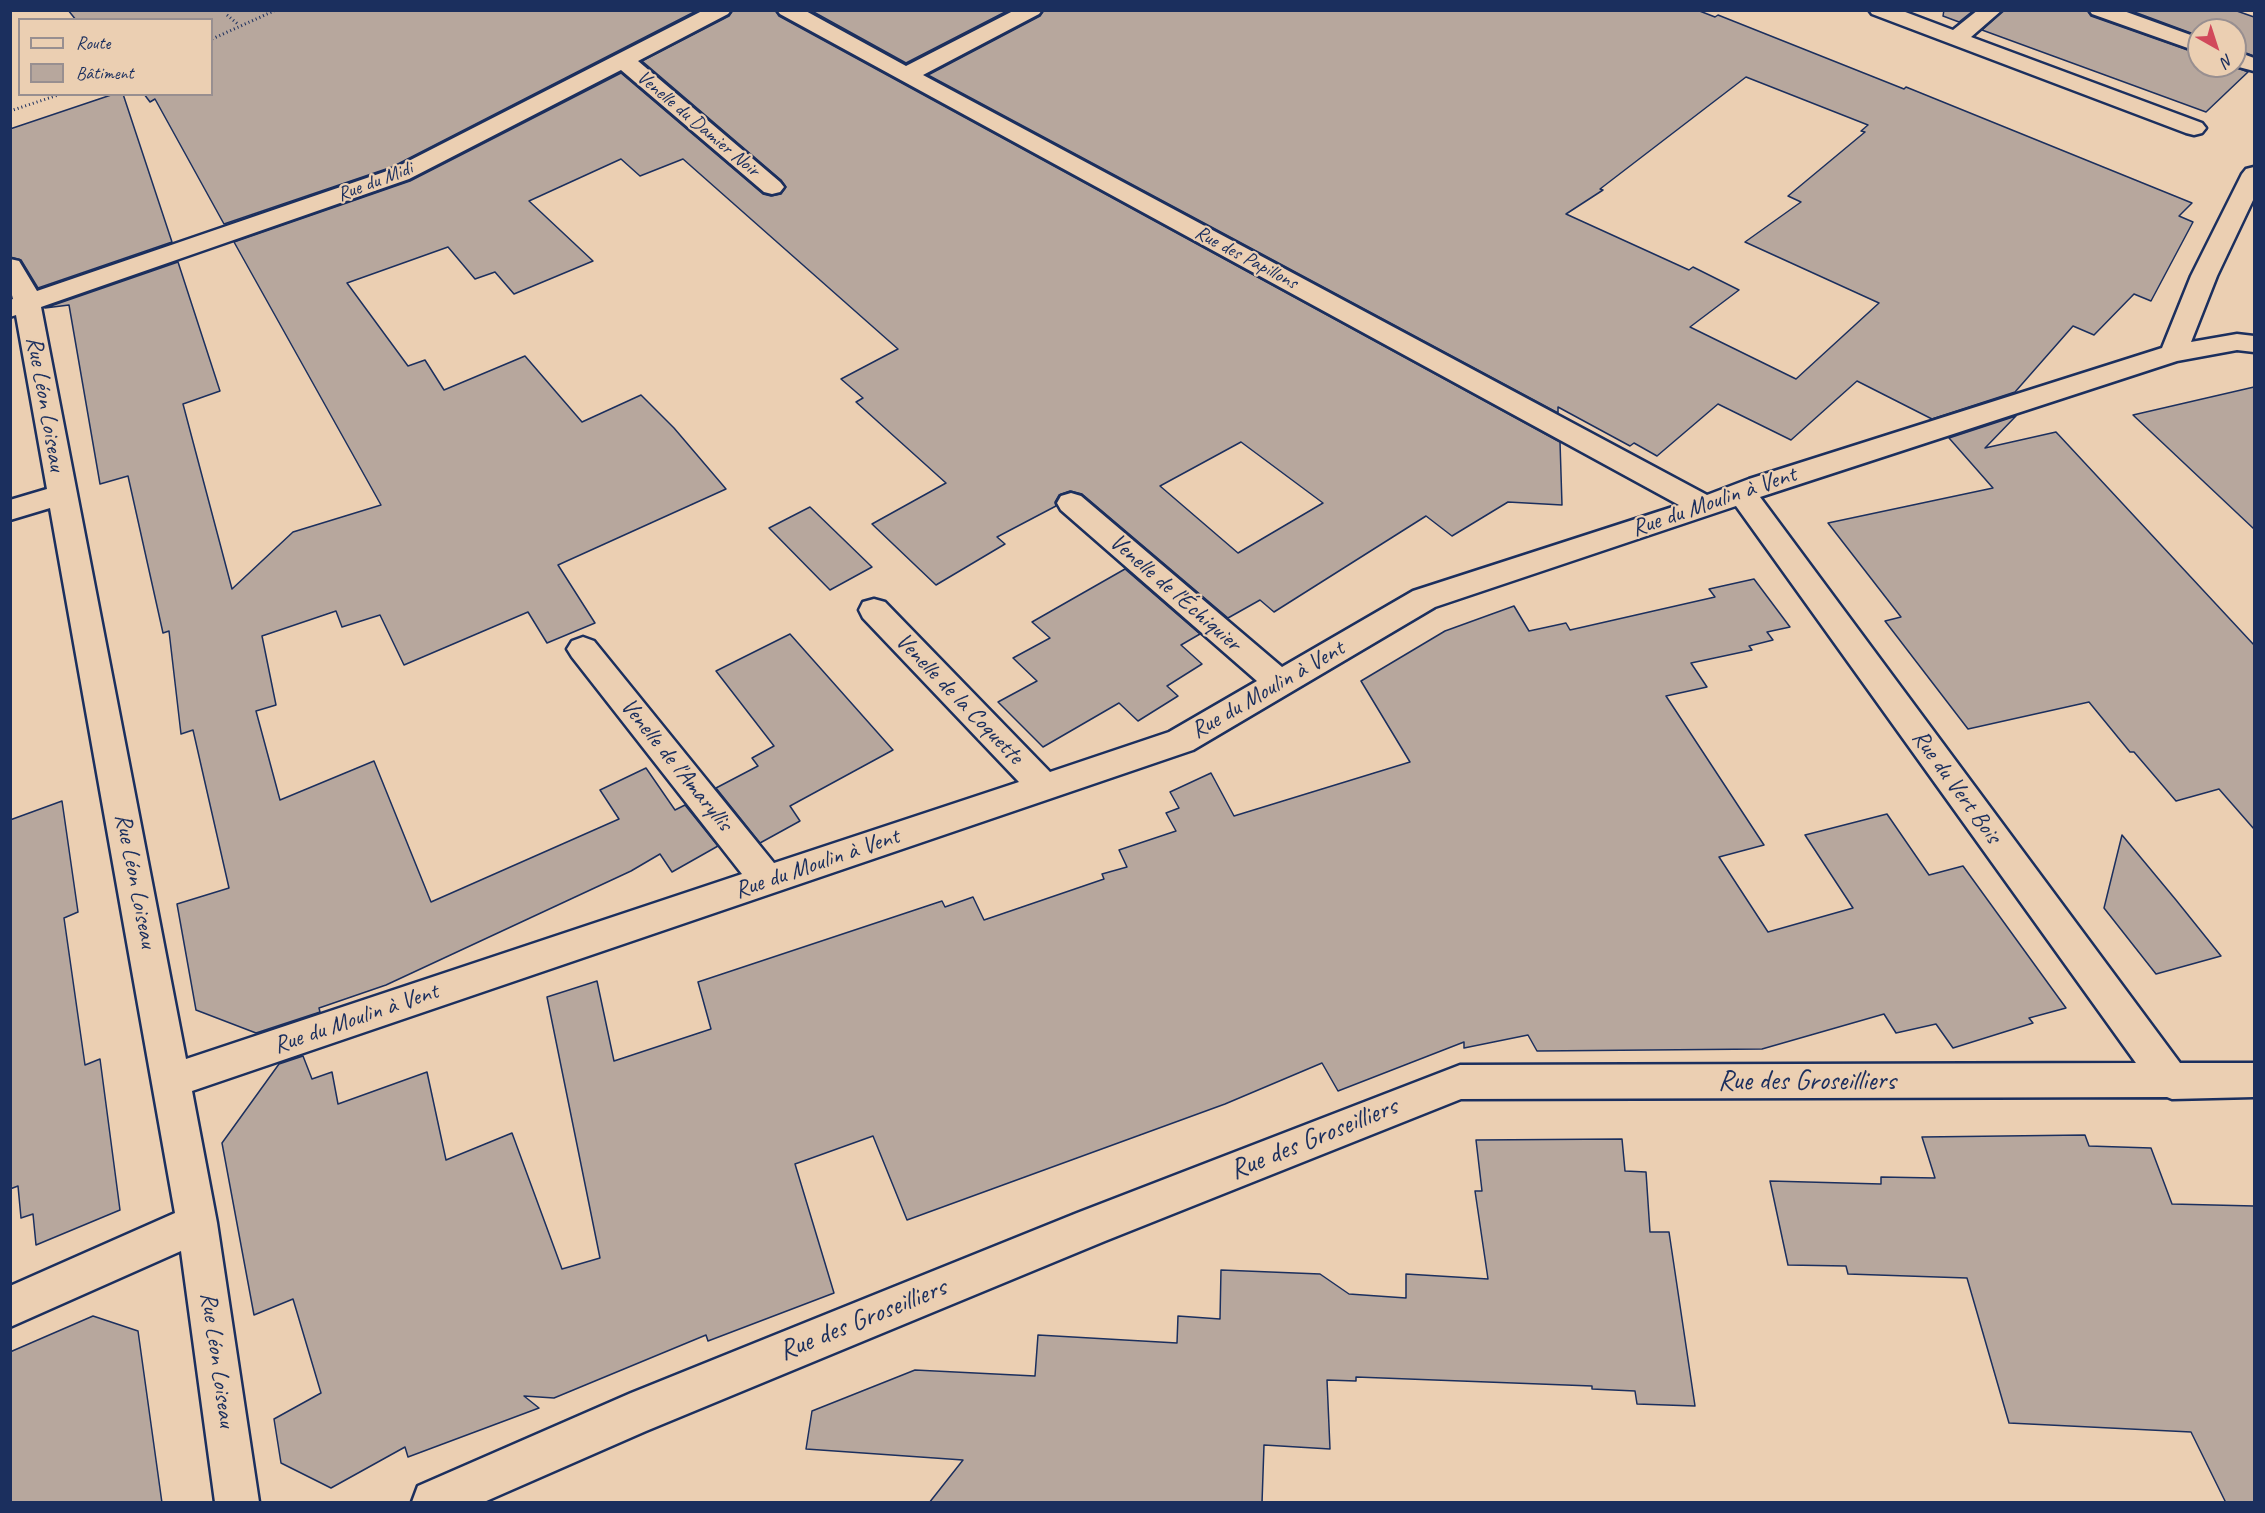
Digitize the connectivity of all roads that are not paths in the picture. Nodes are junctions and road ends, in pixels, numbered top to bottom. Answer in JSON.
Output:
{"nodes":[{"id":1,"x":721,"y":10,"type":"edge"},
{"id":2,"x":787,"y":10,"type":"edge"},
{"id":3,"x":1032,"y":10,"type":"edge"},
{"id":4,"x":1879,"y":10,"type":"edge"},
{"id":5,"x":1992,"y":10,"type":"edge"},
{"id":6,"x":2099,"y":10,"type":"edge"},
{"id":7,"x":1957,"y":38,"type":"junction"},
{"id":8,"x":2187,"y":41,"type":"edge"},
{"id":9,"x":624,"y":61,"type":"junction"},
{"id":10,"x":907,"y":74,"type":"junction"},
{"id":11,"x":2194,"y":128,"type":"dead end"},
{"id":12,"x":2254,"y":174,"type":"edge"},
{"id":13,"x":772,"y":187,"type":"dead end"},
{"id":14,"x":10,"y":266,"type":"edge"},
{"id":15,"x":18,"y":306,"type":"edge"},
{"id":16,"x":2254,"y":344,"type":"edge"},
{"id":17,"x":2173,"y":353,"type":"junction"},
{"id":18,"x":1741,"y":492,"type":"junction"},
{"id":19,"x":62,"y":494,"type":"junction"},
{"id":20,"x":1071,"y":503,"type":"dead end"},
{"id":21,"x":1705,"y":507,"type":"junction"},
{"id":22,"x":10,"y":510,"type":"edge"},
{"id":23,"x":874,"y":610,"type":"dead end"},
{"id":24,"x":583,"y":649,"type":"dead end"},
{"id":25,"x":1280,"y":683,"type":"junction"},
{"id":26,"x":1044,"y":787,"type":"junction"},
{"id":27,"x":768,"y":880,"type":"junction"},
{"id":28,"x":2254,"y":1080,"type":"edge"},
{"id":29,"x":172,"y":1081,"type":"junction"},
{"id":30,"x":2172,"y":1082,"type":"junction"},
{"id":31,"x":197,"y":1222,"type":"junction"},
{"id":32,"x":10,"y":1307,"type":"edge"},
{"id":33,"x":237,"y":1503,"type":"edge"},
{"id":34,"x":434,"y":1503,"type":"edge"}],
"edges":[{"from":1,"to":9,"type":"street","name":"Rue du Midi"},
{"from":2,"to":10,"type":"street","name":"Rue des Papillons"},
{"from":3,"to":10,"type":"street"},
{"from":4,"to":7,"type":"street"},
{"from":5,"to":7,"type":"street"},
{"from":6,"to":8,"type":"street"},
{"from":7,"to":11,"type":"street"},
{"from":9,"to":13,"type":"street","name":"Venelle du Damier Noir"},
{"from":9,"to":15,"type":"street","name":"Rue du Midi"},
{"from":10,"to":21,"type":"street","name":"Rue des Papillons"},
{"from":12,"to":17,"type":"street"},
{"from":14,"to":15,"type":"street","name":"Rue Léon Loiseau"},
{"from":15,"to":19,"type":"street","name":"Rue Léon Loiseau"},
{"from":16,"to":17,"type":"street","name":"Rue du Moulin à Vent"},
{"from":17,"to":18,"type":"street","name":"Rue du Moulin à Vent"},
{"from":18,"to":21,"type":"street","name":"Rue du Moulin à Vent"},
{"from":18,"to":30,"type":"street","name":"Rue du Vert Bois"},
{"from":19,"to":22,"type":"street"},
{"from":19,"to":29,"type":"street","name":"Rue Léon Loiseau"},
{"from":20,"to":25,"type":"street","name":"Venelle de l'Échiquier"},
{"from":21,"to":25,"type":"street","name":"Rue du Moulin à Vent"},
{"from":23,"to":26,"type":"street","name":"Venelle de la Coquette"},
{"from":24,"to":27,"type":"street","name":"Venelle de l'Amaryllis"},
{"from":25,"to":26,"type":"street","name":"Rue du Moulin à Vent"},
{"from":26,"to":27,"type":"street","name":"Rue du Moulin à Vent"},
{"from":27,"to":29,"type":"street","name":"Rue du Moulin à Vent"},
{"from":28,"to":30,"type":"street","name":"Rue des Groseilliers"},
{"from":29,"to":31,"type":"street","name":"Rue Léon Loiseau"},
{"from":30,"to":34,"type":"street","name":"Rue des Groseilliers"},
{"from":31,"to":32,"type":"street"},
{"from":31,"to":33,"type":"street","name":"Rue Léon Loiseau"}]}
